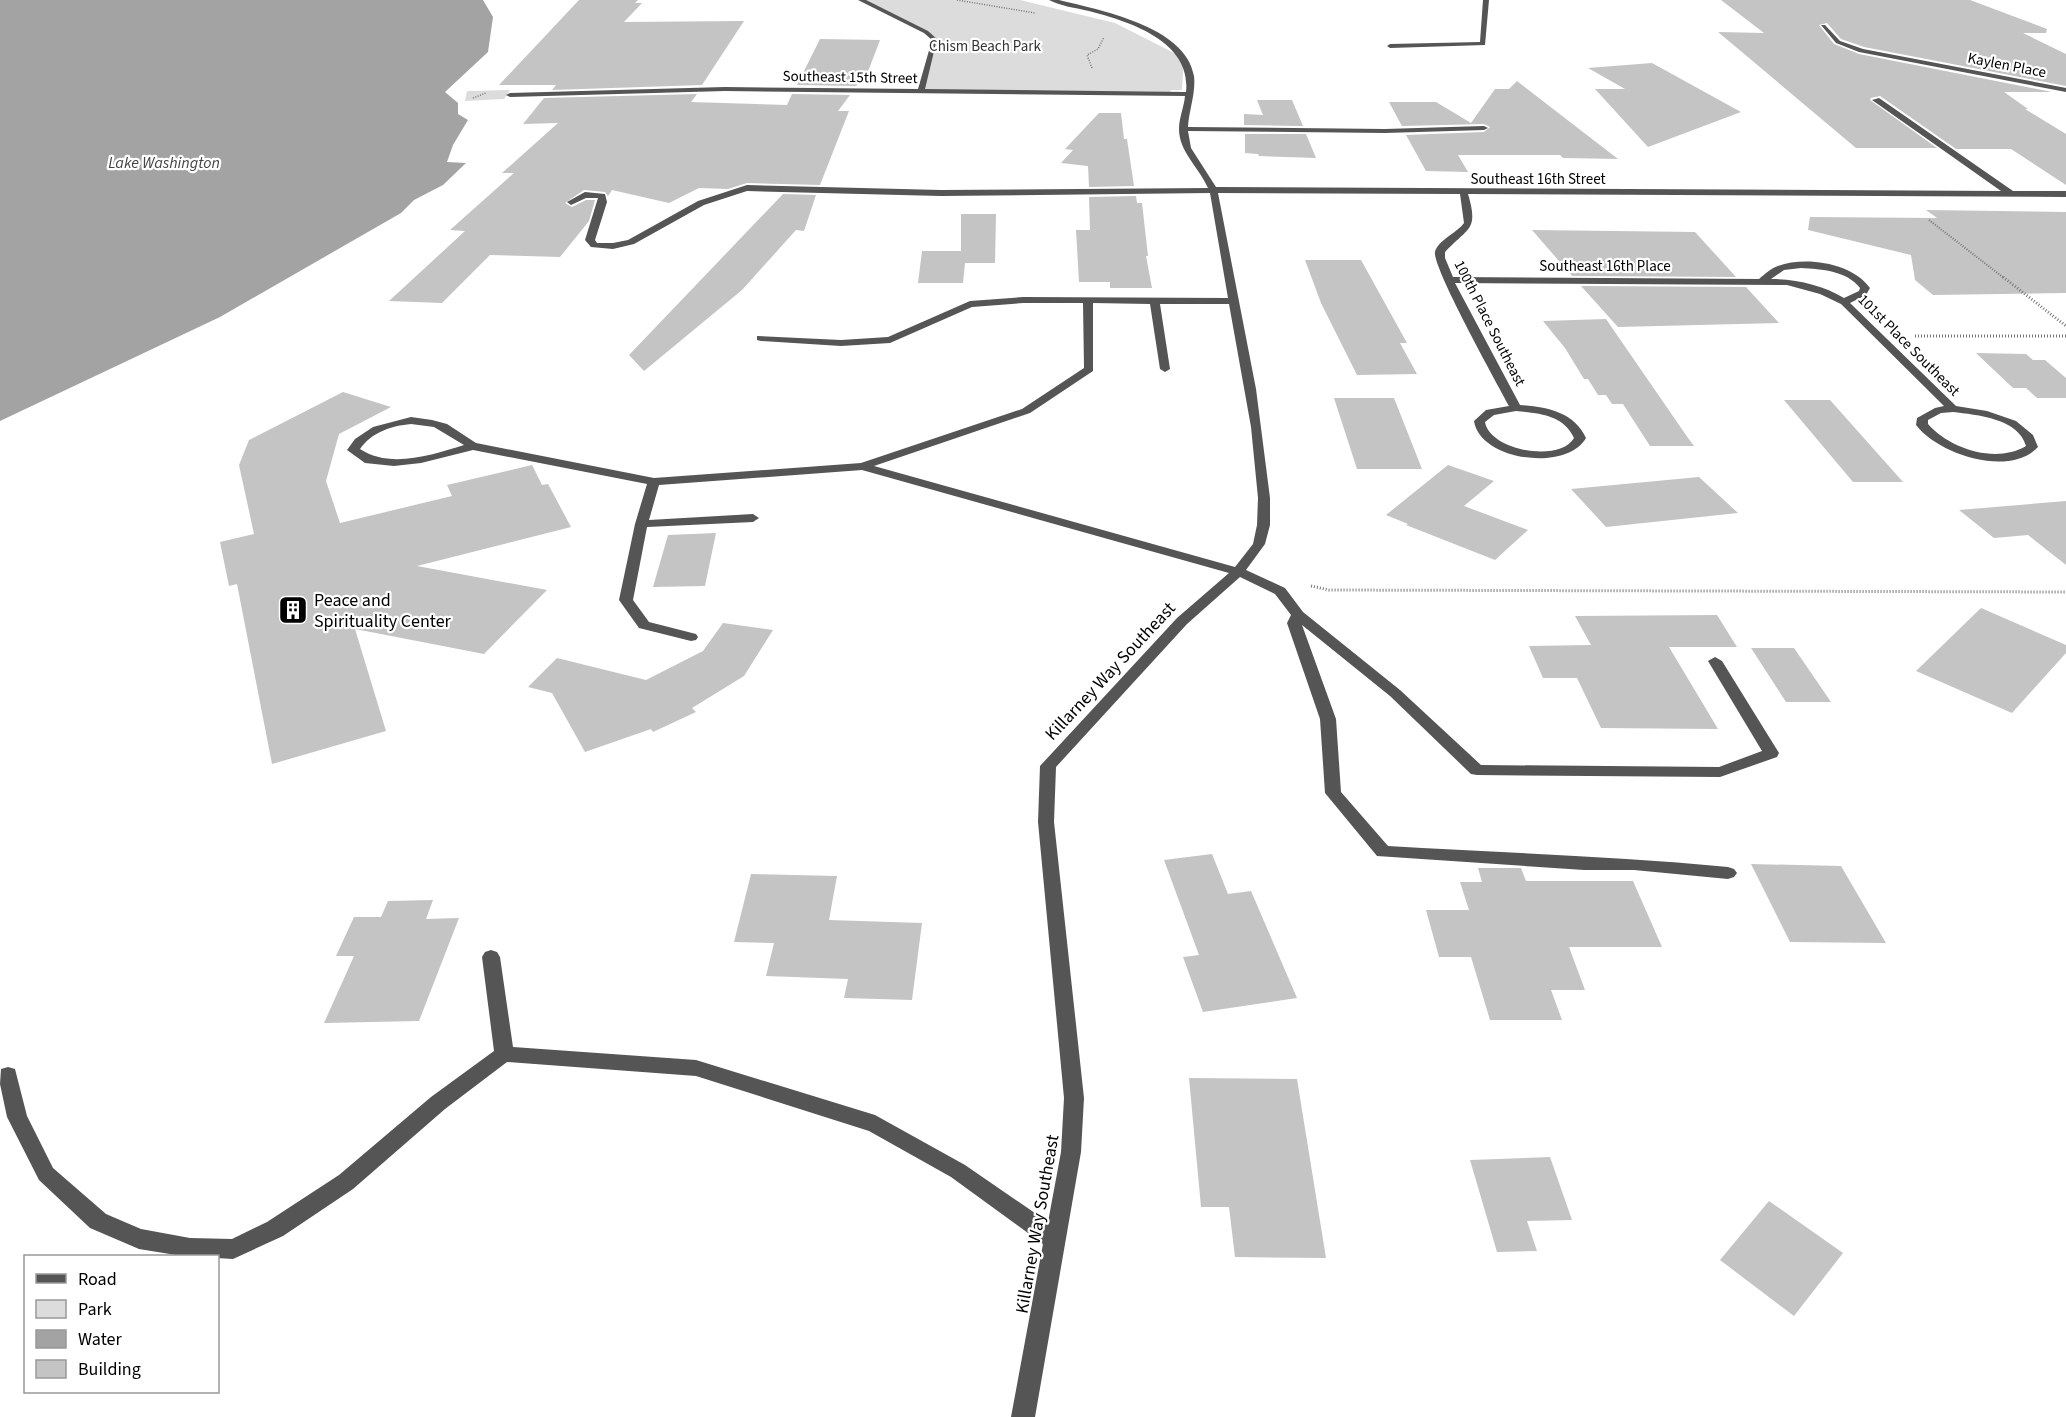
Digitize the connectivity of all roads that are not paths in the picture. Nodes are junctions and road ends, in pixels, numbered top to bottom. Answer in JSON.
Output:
{"nodes":[{"id":1,"x":861,"y":0,"type":"edge"},
{"id":2,"x":1052,"y":0,"type":"edge"},
{"id":3,"x":1486,"y":0,"type":"edge"},
{"id":4,"x":1823,"y":26,"type":"dead end"},
{"id":5,"x":1390,"y":46,"type":"dead end"},
{"id":6,"x":2001,"y":68,"type":"dead end"},
{"id":7,"x":1969,"y":71,"type":"junction"},
{"id":8,"x":2019,"y":72,"type":"dead end"},
{"id":9,"x":2044,"y":86,"type":"junction"},
{"id":10,"x":2066,"y":90,"type":"edge"},
{"id":11,"x":921,"y":92,"type":"junction"},
{"id":12,"x":510,"y":94,"type":"dead end"},
{"id":13,"x":1189,"y":94,"type":"junction"},
{"id":14,"x":1875,"y":100,"type":"dead end"},
{"id":15,"x":1484,"y":128,"type":"dead end"},
{"id":16,"x":1183,"y":129,"type":"junction"},
{"id":17,"x":1214,"y":190,"type":"junction"},
{"id":18,"x":1464,"y":193,"type":"junction"},
{"id":19,"x":2011,"y":194,"type":"junction"},
{"id":20,"x":2066,"y":194,"type":"edge"},
{"id":21,"x":571,"y":202,"type":"dead end"},
{"id":22,"x":1839,"y":271,"type":"joint"},
{"id":23,"x":1449,"y":280,"type":"junction"},
{"id":24,"x":1762,"y":281,"type":"junction"},
{"id":25,"x":1810,"y":287,"type":"joint"},
{"id":26,"x":1088,"y":300,"type":"junction"},
{"id":27,"x":1155,"y":301,"type":"junction"},
{"id":28,"x":1233,"y":301,"type":"junction"},
{"id":29,"x":1844,"y":302,"type":"junction"},
{"id":30,"x":761,"y":338,"type":"dead end"},
{"id":31,"x":1166,"y":369,"type":"dead end"},
{"id":32,"x":1516,"y":408,"type":"junction"},
{"id":33,"x":1953,"y":410,"type":"junction"},
{"id":34,"x":472,"y":446,"type":"junction"},
{"id":35,"x":862,"y":466,"type":"junction"},
{"id":36,"x":654,"y":482,"type":"junction"},
{"id":37,"x":753,"y":518,"type":"dead end"},
{"id":38,"x":641,"y":524,"type":"junction"},
{"id":39,"x":1239,"y":572,"type":"junction"},
{"id":40,"x":1298,"y":615,"type":"junction"},
{"id":41,"x":691,"y":637,"type":"dead end"},
{"id":42,"x":1715,"y":661,"type":"dead end"},
{"id":43,"x":1728,"y":873,"type":"dead end"},
{"id":44,"x":491,"y":957,"type":"dead end"},
{"id":45,"x":504,"y":1054,"type":"junction"},
{"id":46,"x":8,"y":1075,"type":"dead end"},
{"id":47,"x":1055,"y":1240,"type":"junction"},
{"id":48,"x":1023,"y":1417,"type":"edge"}],
"edges":[{"from":1,"to":11,"type":"street"},
{"from":2,"to":13,"type":"street","name":"Killarney Way Southeast"},
{"from":3,"to":5,"type":"street"},
{"from":4,"to":7,"type":"street","name":"Kaylen Place"},
{"from":6,"to":7,"type":"street"},
{"from":7,"to":9,"type":"street","name":"Kaylen Place"},
{"from":8,"to":9,"type":"street"},
{"from":9,"to":10,"type":"street","name":"Kaylen Place"},
{"from":11,"to":12,"type":"street","name":"Southeast 15th Street"},
{"from":11,"to":13,"type":"street","name":"Southeast 15th Street"},
{"from":13,"to":16,"type":"street","name":"Killarney Way Southeast"},
{"from":14,"to":19,"type":"street"},
{"from":15,"to":16,"type":"street"},
{"from":16,"to":17,"type":"street","name":"Killarney Way Southeast"},
{"from":17,"to":18,"type":"street","name":"Southeast 16th Street"},
{"from":17,"to":21,"type":"street","name":"Southeast 16th Street"},
{"from":17,"to":28,"type":"street","name":"Killarney Way Southeast"},
{"from":18,"to":19,"type":"street","name":"Southeast 16th Street"},
{"from":18,"to":23,"type":"street","name":"100th Place Southeast"},
{"from":19,"to":20,"type":"street","name":"Southeast 16th Street"},
{"from":22,"to":24,"type":"street","name":"Southeast 16th Place"},
{"from":22,"to":29,"type":"street","name":"101st Place Southeast"},
{"from":23,"to":24,"type":"street","name":"Southeast 16th Place"},
{"from":23,"to":32,"type":"street","name":"100th Place Southeast"},
{"from":24,"to":25,"type":"street","name":"Southeast 16th Place"},
{"from":25,"to":29,"type":"street","name":"101st Place Southeast"},
{"from":26,"to":27,"type":"street"},
{"from":26,"to":30,"type":"street"},
{"from":26,"to":35,"type":"street"},
{"from":27,"to":28,"type":"street"},
{"from":27,"to":31,"type":"street"},
{"from":28,"to":39,"type":"street","name":"Killarney Way Southeast"},
{"from":29,"to":33,"type":"street","name":"101st Place Southeast"},
{"from":32,"to":32,"type":"street","name":"100th Place Southeast"},
{"from":33,"to":33,"type":"street","name":"101st Place Southeast"},
{"from":34,"to":34,"type":"street"},
{"from":34,"to":36,"type":"street"},
{"from":35,"to":36,"type":"street"},
{"from":35,"to":39,"type":"street"},
{"from":36,"to":38,"type":"street"},
{"from":37,"to":38,"type":"street"},
{"from":38,"to":41,"type":"street"},
{"from":39,"to":40,"type":"street"},
{"from":39,"to":47,"type":"street","name":"Killarney Way Southeast"},
{"from":40,"to":42,"type":"street"},
{"from":40,"to":43,"type":"street"},
{"from":44,"to":45,"type":"street"},
{"from":45,"to":46,"type":"street"},
{"from":45,"to":47,"type":"street"},
{"from":47,"to":48,"type":"street","name":"Killarney Way Southeast"}]}
